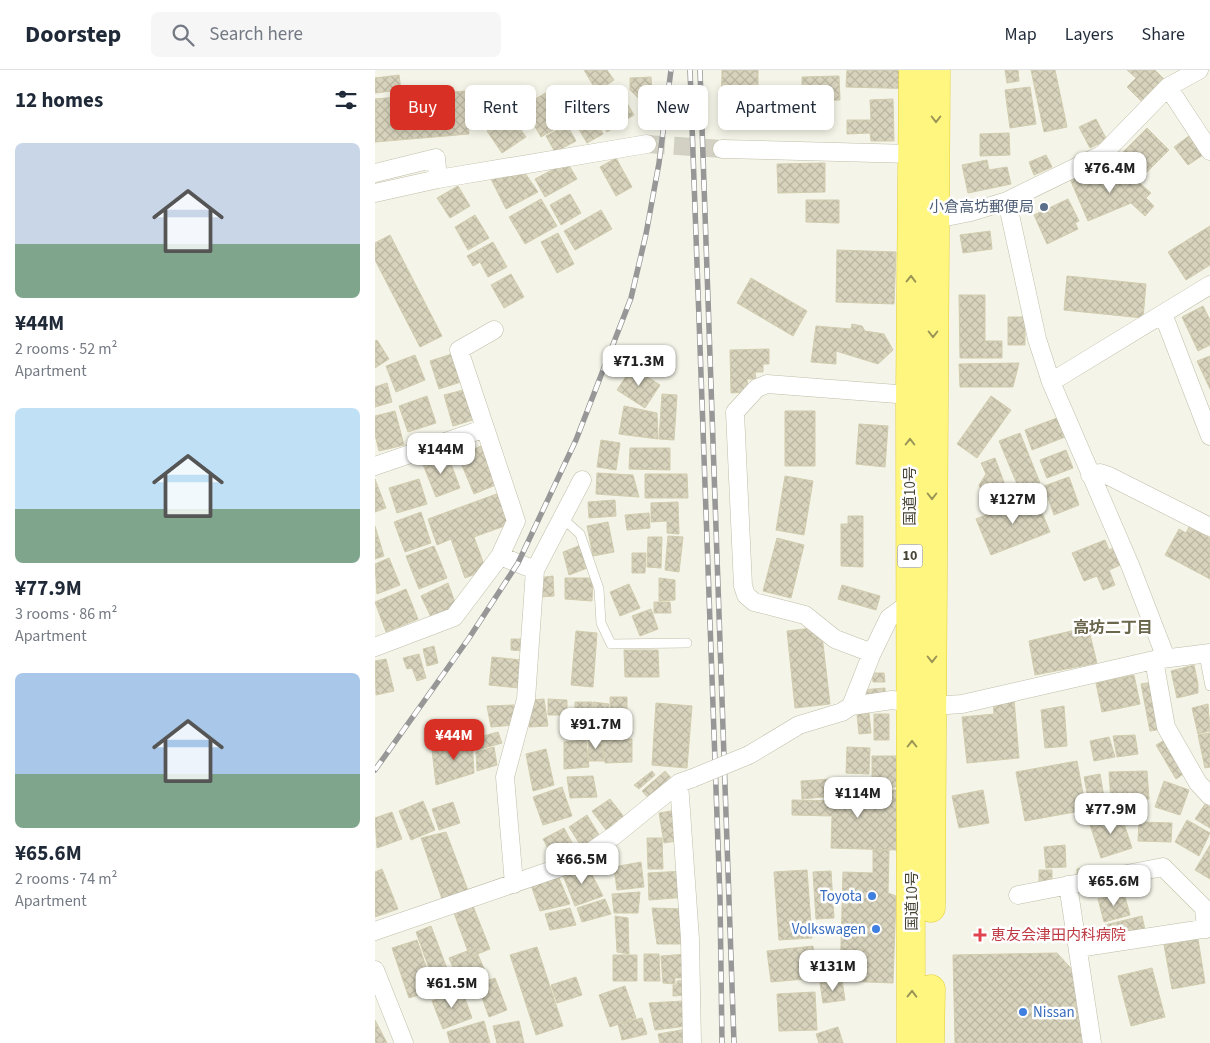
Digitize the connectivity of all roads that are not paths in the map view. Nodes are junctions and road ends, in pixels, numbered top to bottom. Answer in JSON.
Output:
{"nodes":[{"id":1,"x":913,"y":70,"type":"edge"},
{"id":2,"x":935,"y":70,"type":"edge"},
{"id":3,"x":1199,"y":70,"type":"edge"},
{"id":4,"x":1168,"y":87,"type":"junction"},
{"id":5,"x":647,"y":144,"type":"tunnel mouth"},
{"id":6,"x":721,"y":149,"type":"tunnel mouth"},
{"id":7,"x":1210,"y":151,"type":"edge"},
{"id":8,"x":912,"y":154,"type":"junction"},
{"id":9,"x":375,"y":172,"type":"edge"},
{"id":10,"x":439,"y":179,"type":"junction"},
{"id":11,"x":375,"y":193,"type":"edge"},
{"id":12,"x":1007,"y":201,"type":"junction"},
{"id":13,"x":924,"y":221,"type":"junction"},
{"id":14,"x":1210,"y":285,"type":"edge"},
{"id":15,"x":1163,"y":314,"type":"junction"},
{"id":16,"x":493,"y":330,"type":"dead end"},
{"id":17,"x":1051,"y":382,"type":"junction"},
{"id":18,"x":910,"y":395,"type":"junction"},
{"id":19,"x":483,"y":429,"type":"junction"},
{"id":20,"x":1210,"y":436,"type":"edge"},
{"id":21,"x":375,"y":466,"type":"edge"},
{"id":22,"x":1090,"y":475,"type":"junction"},
{"id":23,"x":582,"y":480,"type":"dead end"},
{"id":24,"x":562,"y":518,"type":"junction"},
{"id":25,"x":1210,"y":527,"type":"edge"},
{"id":26,"x":500,"y":556,"type":"junction"},
{"id":27,"x":535,"y":570,"type":"junction"},
{"id":28,"x":911,"y":602,"type":"junction"},
{"id":29,"x":687,"y":643,"type":"dead end"},
{"id":30,"x":375,"y":647,"type":"edge"},
{"id":31,"x":872,"y":654,"type":"junction"},
{"id":32,"x":1207,"y":654,"type":"edge"},
{"id":33,"x":1160,"y":659,"type":"junction"},
{"id":34,"x":1210,"y":686,"type":"edge"},
{"id":35,"x":922,"y":704,"type":"junction"},
{"id":36,"x":851,"y":706,"type":"junction"},
{"id":37,"x":686,"y":781,"type":"junction"},
{"id":38,"x":1204,"y":781,"type":"edge"},
{"id":39,"x":1210,"y":796,"type":"edge"},
{"id":40,"x":514,"y":884,"type":"junction"},
{"id":41,"x":1069,"y":885,"type":"junction"},
{"id":42,"x":1018,"y":895,"type":"dead end"},
{"id":43,"x":1208,"y":928,"type":"edge"},
{"id":44,"x":375,"y":931,"type":"edge"},
{"id":45,"x":1078,"y":948,"type":"junction"},
{"id":46,"x":375,"y":970,"type":"edge"},
{"id":47,"x":404,"y":1043,"type":"edge"},
{"id":48,"x":692,"y":1043,"type":"edge"},
{"id":49,"x":911,"y":1043,"type":"edge"},
{"id":50,"x":931,"y":1043,"type":"edge"},
{"id":51,"x":1092,"y":1043,"type":"edge"}],
"edges":[{"from":1,"to":8,"type":"highway","name":"国道10号","number":"10"},
{"from":2,"to":13,"type":"highway","name":"国道10号","number":"10","one_way":true},
{"from":3,"to":4,"type":"street"},
{"from":4,"to":7,"type":"street"},
{"from":4,"to":12,"type":"street"},
{"from":5,"to":10,"type":"street"},
{"from":6,"to":8,"type":"street"},
{"from":8,"to":13,"type":"highway","name":"国道10号","number":"10"},
{"from":9,"to":10,"type":"street"},
{"from":10,"to":11,"type":"street"},
{"from":12,"to":13,"type":"street"},
{"from":12,"to":17,"type":"street"},
{"from":18,"to":13,"type":"highway","name":"国道10号","number":"10","one_way":true},
{"from":13,"to":35,"type":"highway","name":"国道10号","number":"10","one_way":true},
{"from":14,"to":15,"type":"street"},
{"from":15,"to":17,"type":"street"},
{"from":15,"to":20,"type":"street"},
{"from":16,"to":19,"type":"street"},
{"from":17,"to":22,"type":"street"},
{"from":28,"to":18,"type":"highway","name":"国道10号","number":"10","one_way":true},
{"from":18,"to":31,"type":"street"},
{"from":19,"to":21,"type":"street"},
{"from":19,"to":26,"type":"street"},
{"from":22,"to":25,"type":"street"},
{"from":22,"to":33,"type":"street"},
{"from":23,"to":24,"type":"street"},
{"from":24,"to":27,"type":"street"},
{"from":24,"to":29,"type":"lane"},
{"from":26,"to":27,"type":"street"},
{"from":26,"to":30,"type":"street"},
{"from":27,"to":40,"type":"street"},
{"from":28,"to":31,"type":"street"},
{"from":28,"to":35,"type":"highway","name":"国道10号","number":"10"},
{"from":31,"to":36,"type":"street"},
{"from":32,"to":33,"type":"street"},
{"from":32,"to":34,"type":"lane"},
{"from":33,"to":35,"type":"street"},
{"from":33,"to":38,"type":"street"},
{"from":35,"to":36,"type":"street"},
{"from":49,"to":35,"type":"highway","name":"国道10号","number":"10","one_way":true},
{"from":35,"to":50,"type":"highway","name":"国道10号","number":"10"},
{"from":36,"to":37,"type":"street","bridge":true},
{"from":37,"to":40,"type":"street"},
{"from":37,"to":48,"type":"street"},
{"from":38,"to":39,"type":"street"},
{"from":40,"to":44,"type":"street"},
{"from":41,"to":42,"type":"street"},
{"from":41,"to":43,"type":"street"},
{"from":41,"to":45,"type":"street"},
{"from":43,"to":45,"type":"street"},
{"from":45,"to":51,"type":"street"},
{"from":46,"to":47,"type":"street"}]}
